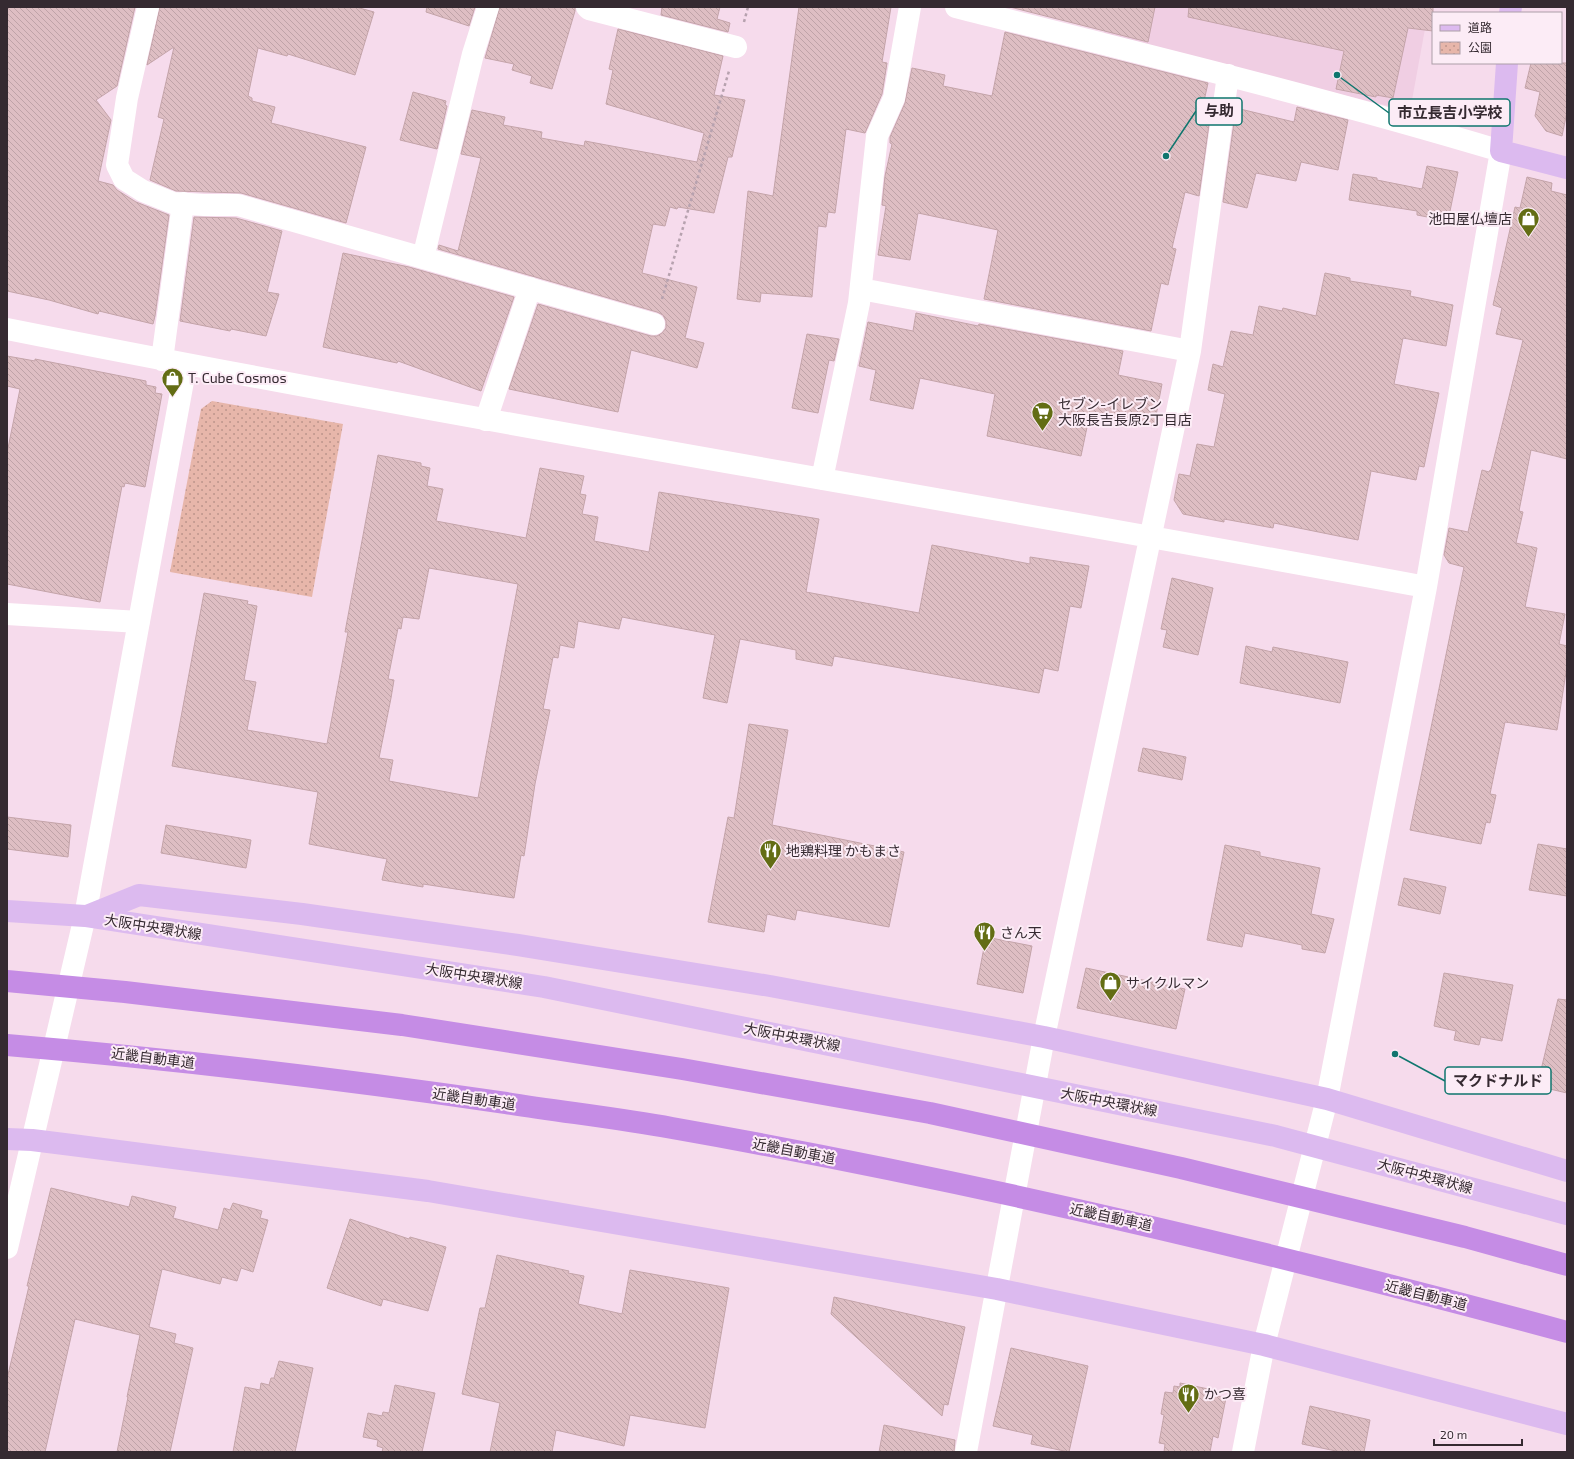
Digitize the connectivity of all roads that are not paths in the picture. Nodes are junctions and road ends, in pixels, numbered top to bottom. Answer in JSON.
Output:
{"nodes":[{"id":1,"x":148,"y":7,"type":"edge"},
{"id":2,"x":488,"y":7,"type":"edge"},
{"id":3,"x":587,"y":7,"type":"edge"},
{"id":4,"x":910,"y":7,"type":"edge"},
{"id":5,"x":956,"y":7,"type":"edge"},
{"id":6,"x":736,"y":47,"type":"road end"},
{"id":7,"x":1507,"y":64,"type":"edge"},
{"id":8,"x":1228,"y":75,"type":"junction"},
{"id":9,"x":1501,"y":151,"type":"junction"},
{"id":10,"x":1567,"y":168,"type":"edge"},
{"id":11,"x":183,"y":203,"type":"junction"},
{"id":12,"x":423,"y":258,"type":"junction"},
{"id":13,"x":530,"y":288,"type":"junction"},
{"id":14,"x":861,"y":289,"type":"junction"},
{"id":15,"x":654,"y":324,"type":"road end"},
{"id":16,"x":7,"y":329,"type":"edge"},
{"id":17,"x":1190,"y":351,"type":"junction"},
{"id":18,"x":162,"y":360,"type":"junction"},
{"id":19,"x":186,"y":365,"type":"junction"},
{"id":20,"x":486,"y":420,"type":"junction"},
{"id":21,"x":822,"y":479,"type":"junction"},
{"id":22,"x":1151,"y":536,"type":"junction"},
{"id":23,"x":1426,"y":587,"type":"junction"},
{"id":24,"x":7,"y":614,"type":"edge"},
{"id":25,"x":139,"y":622,"type":"junction"},
{"id":26,"x":7,"y":911,"type":"edge"},
{"id":27,"x":85,"y":916,"type":"junction"},
{"id":28,"x":7,"y":981,"type":"edge"},
{"id":29,"x":1044,"y":1037,"type":"junction"},
{"id":30,"x":7,"y":1045,"type":"edge"},
{"id":31,"x":1327,"y":1099,"type":"junction"},
{"id":32,"x":7,"y":1139,"type":"edge"},
{"id":33,"x":32,"y":1140,"type":"junction"},
{"id":34,"x":1567,"y":1171,"type":"edge"},
{"id":35,"x":1567,"y":1214,"type":"edge"},
{"id":36,"x":7,"y":1248,"type":"edge"},
{"id":37,"x":1567,"y":1265,"type":"edge"},
{"id":38,"x":997,"y":1289,"type":"junction"},
{"id":39,"x":1567,"y":1332,"type":"edge"},
{"id":40,"x":1264,"y":1345,"type":"junction"},
{"id":41,"x":1567,"y":1424,"type":"edge"},
{"id":42,"x":966,"y":1452,"type":"edge"},
{"id":43,"x":1243,"y":1452,"type":"edge"}],
"edges":[{"from":1,"to":11,"type":"street"},
{"from":2,"to":12,"type":"street"},
{"from":3,"to":6,"type":"street"},
{"from":4,"to":14,"type":"street"},
{"from":5,"to":8,"type":"street"},
{"from":7,"to":9,"type":"main road"},
{"from":8,"to":9,"type":"street"},
{"from":8,"to":17,"type":"street"},
{"from":9,"to":10,"type":"main road"},
{"from":9,"to":23,"type":"street"},
{"from":11,"to":12,"type":"street"},
{"from":11,"to":18,"type":"street"},
{"from":12,"to":13,"type":"street"},
{"from":13,"to":15,"type":"street"},
{"from":13,"to":20,"type":"street"},
{"from":14,"to":17,"type":"street"},
{"from":14,"to":21,"type":"street"},
{"from":16,"to":18,"type":"street"},
{"from":17,"to":22,"type":"street"},
{"from":18,"to":19,"type":"street"},
{"from":19,"to":20,"type":"street"},
{"from":19,"to":25,"type":"street"},
{"from":20,"to":21,"type":"street"},
{"from":21,"to":22,"type":"street"},
{"from":22,"to":23,"type":"street"},
{"from":22,"to":29,"type":"street"},
{"from":23,"to":31,"type":"street"},
{"from":24,"to":25,"type":"street"},
{"from":25,"to":27,"type":"street"},
{"from":26,"to":27,"type":"main road","name":"大阪中央環状線"},
{"from":27,"to":29,"type":"main road"},
{"from":27,"to":33,"type":"street"},
{"from":27,"to":35,"type":"main road","name":"大阪中央環状線"},
{"from":28,"to":37,"type":"highway"},
{"from":29,"to":31,"type":"main road"},
{"from":29,"to":38,"type":"street"},
{"from":30,"to":39,"type":"highway","name":"近畿自動車道"},
{"from":31,"to":34,"type":"main road"},
{"from":31,"to":40,"type":"street"},
{"from":32,"to":33,"type":"main road"},
{"from":33,"to":36,"type":"street"},
{"from":33,"to":38,"type":"main road"},
{"from":38,"to":40,"type":"main road"},
{"from":38,"to":42,"type":"street"},
{"from":40,"to":41,"type":"main road"},
{"from":40,"to":43,"type":"street"}]}
